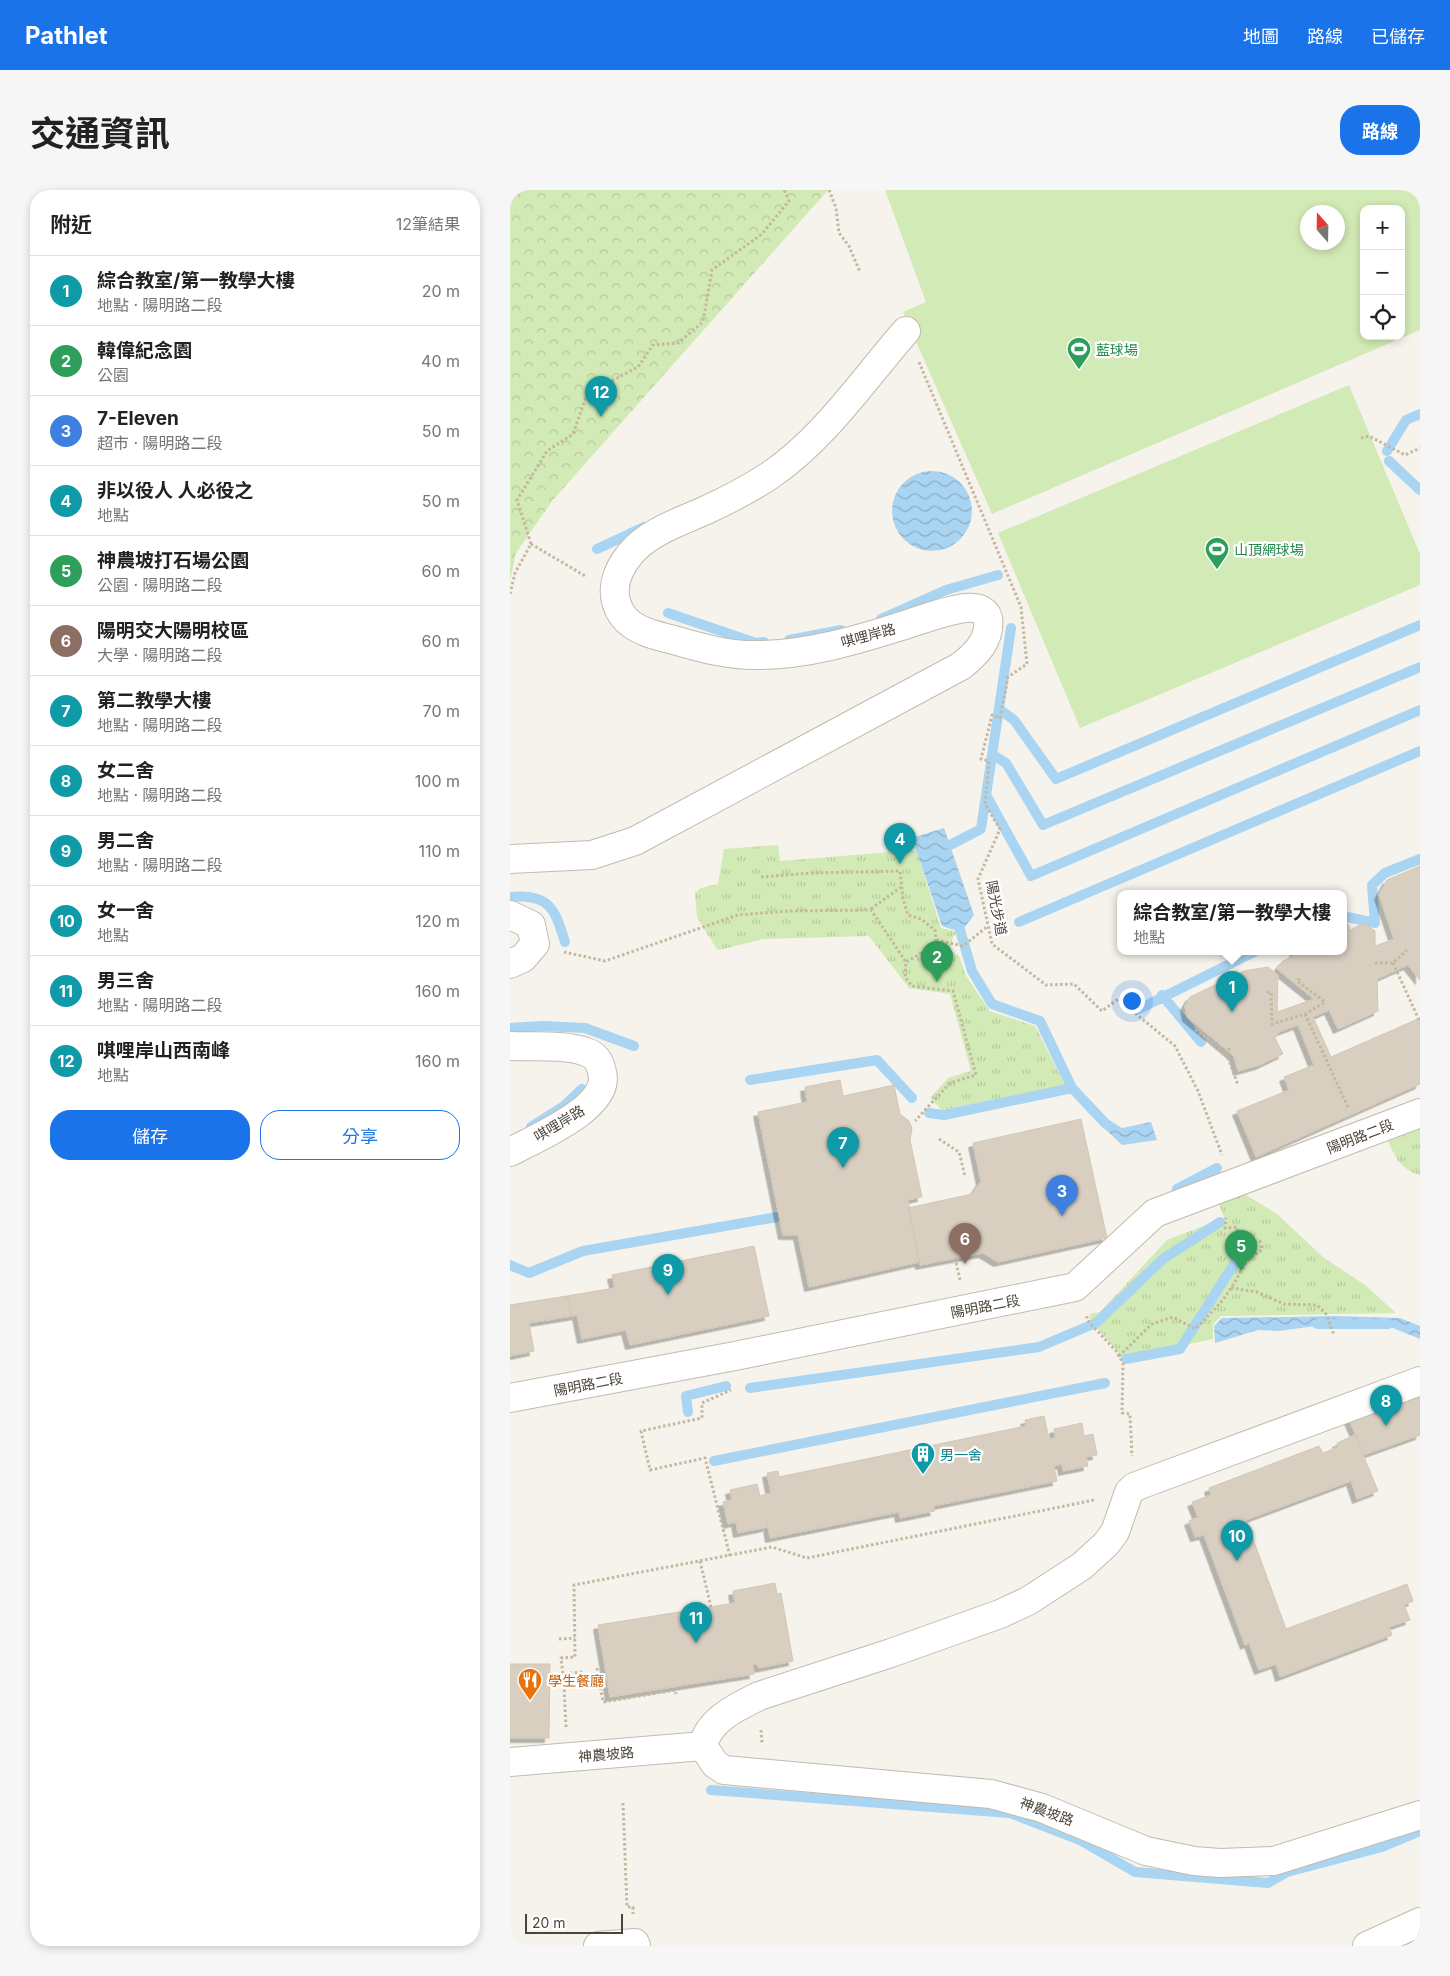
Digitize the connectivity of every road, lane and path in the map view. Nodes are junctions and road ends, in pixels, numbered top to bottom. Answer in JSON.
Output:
{"nodes":[{"id":1,"x":784,"y":190,"type":"edge"},
{"id":2,"x":829,"y":190,"type":"edge"},
{"id":3,"x":860,"y":272,"type":"dead end"},
{"id":4,"x":911,"y":343,"type":"joint"},
{"id":5,"x":1361,"y":438,"type":"dead end"},
{"id":6,"x":1420,"y":448,"type":"edge"},
{"id":7,"x":510,"y":594,"type":"edge"},
{"id":8,"x":510,"y":860,"type":"edge"},
{"id":9,"x":761,"y":877,"type":"dead end"},
{"id":10,"x":901,"y":886,"type":"junction"},
{"id":11,"x":870,"y":910,"type":"dead end"},
{"id":12,"x":510,"y":915,"type":"edge"},
{"id":13,"x":988,"y":926,"type":"junction"},
{"id":14,"x":936,"y":940,"type":"junction"},
{"id":15,"x":535,"y":944,"type":"junction"},
{"id":16,"x":1408,"y":950,"type":"dead end"},
{"id":17,"x":906,"y":962,"type":"junction"},
{"id":18,"x":1375,"y":963,"type":"dead end"},
{"id":19,"x":1393,"y":963,"type":"junction"},
{"id":20,"x":510,"y":964,"type":"edge"},
{"id":21,"x":1300,"y":978,"type":"dead end"},
{"id":22,"x":1267,"y":992,"type":"dead end"},
{"id":23,"x":1305,"y":1014,"type":"junction"},
{"id":24,"x":1420,"y":1022,"type":"edge"},
{"id":25,"x":1197,"y":1026,"type":"dead end"},
{"id":26,"x":510,"y":1046,"type":"edge"},
{"id":27,"x":1229,"y":1048,"type":"dead end"},
{"id":28,"x":1227,"y":1056,"type":"junction"},
{"id":29,"x":1238,"y":1085,"type":"dead end"},
{"id":30,"x":1350,"y":1110,"type":"dead end"},
{"id":31,"x":1420,"y":1113,"type":"edge"},
{"id":32,"x":915,"y":1121,"type":"dead end"},
{"id":33,"x":939,"y":1139,"type":"dead end"},
{"id":34,"x":510,"y":1152,"type":"edge"},
{"id":35,"x":1224,"y":1160,"type":"dead end"},
{"id":36,"x":965,"y":1176,"type":"dead end"},
{"id":37,"x":1226,"y":1215,"type":"dead end"},
{"id":38,"x":955,"y":1258,"type":"dead end"},
{"id":39,"x":961,"y":1282,"type":"dead end"},
{"id":40,"x":1075,"y":1287,"type":"junction"},
{"id":41,"x":1231,"y":1288,"type":"junction"},
{"id":42,"x":1334,"y":1335,"type":"dead end"},
{"id":43,"x":735,"y":1356,"type":"junction"},
{"id":44,"x":1119,"y":1356,"type":"junction"},
{"id":45,"x":1420,"y":1381,"type":"edge"},
{"id":46,"x":510,"y":1398,"type":"edge"},
{"id":47,"x":1129,"y":1496,"type":"junction"},
{"id":48,"x":730,"y":1556,"type":"junction"},
{"id":49,"x":700,"y":1560,"type":"junction"},
{"id":50,"x":711,"y":1607,"type":"dead end"},
{"id":51,"x":575,"y":1638,"type":"junction"},
{"id":52,"x":560,"y":1639,"type":"dead end"},
{"id":53,"x":597,"y":1668,"type":"dead end"},
{"id":54,"x":676,"y":1694,"type":"dead end"},
{"id":55,"x":759,"y":1696,"type":"junction"},
{"id":56,"x":702,"y":1746,"type":"junction"},
{"id":57,"x":567,"y":1758,"type":"junction"},
{"id":58,"x":510,"y":1762,"type":"edge"},
{"id":59,"x":763,"y":1774,"type":"junction"},
{"id":60,"x":623,"y":1803,"type":"dead end"},
{"id":61,"x":1420,"y":1815,"type":"edge"},
{"id":62,"x":1420,"y":1922,"type":"edge"},
{"id":63,"x":635,"y":1945,"type":"edge"},
{"id":64,"x":598,"y":1946,"type":"edge"},
{"id":65,"x":1367,"y":1946,"type":"edge"}],
"edges":[{"from":1,"to":7,"type":"path"},
{"from":2,"to":3,"type":"path"},
{"from":4,"to":8,"type":"street","name":"唭哩岸路"},
{"from":4,"to":13,"type":"path","name":"陽光步道"},
{"from":5,"to":6,"type":"path"},
{"from":9,"to":10,"type":"path"},
{"from":10,"to":11,"type":"path"},
{"from":10,"to":14,"type":"path"},
{"from":12,"to":15,"type":"street"},
{"from":13,"to":14,"type":"path"},
{"from":13,"to":35,"type":"path","name":"陽光步道"},
{"from":14,"to":17,"type":"path"},
{"from":15,"to":17,"type":"path"},
{"from":15,"to":20,"type":"street"},
{"from":16,"to":19,"type":"path"},
{"from":17,"to":32,"type":"path"},
{"from":18,"to":19,"type":"path"},
{"from":19,"to":24,"type":"path"},
{"from":21,"to":23,"type":"path"},
{"from":22,"to":23,"type":"path"},
{"from":23,"to":30,"type":"path"},
{"from":25,"to":28,"type":"path"},
{"from":26,"to":34,"type":"street","name":"唭哩岸路"},
{"from":27,"to":28,"type":"path"},
{"from":28,"to":29,"type":"path"},
{"from":31,"to":40,"type":"street","name":"陽明路二段"},
{"from":33,"to":36,"type":"path"},
{"from":37,"to":41,"type":"path"},
{"from":38,"to":39,"type":"path"},
{"from":40,"to":43,"type":"street","name":"陽明路二段"},
{"from":40,"to":44,"type":"path"},
{"from":41,"to":42,"type":"path"},
{"from":41,"to":44,"type":"path"},
{"from":43,"to":46,"type":"street","name":"陽明路二段"},
{"from":43,"to":48,"type":"path"},
{"from":44,"to":47,"type":"path"},
{"from":45,"to":47,"type":"street"},
{"from":47,"to":48,"type":"path"},
{"from":47,"to":55,"type":"street"},
{"from":48,"to":49,"type":"path"},
{"from":49,"to":50,"type":"path"},
{"from":49,"to":51,"type":"path"},
{"from":51,"to":52,"type":"path"},
{"from":51,"to":57,"type":"path"},
{"from":53,"to":54,"type":"path"},
{"from":55,"to":56,"type":"street"},
{"from":55,"to":59,"type":"path"},
{"from":56,"to":57,"type":"street","name":"神農坡路"},
{"from":56,"to":59,"type":"street","name":"神農坡路"},
{"from":57,"to":58,"type":"street","name":"神農坡路"},
{"from":59,"to":61,"type":"street","name":"神農坡路"},
{"from":60,"to":63,"type":"path"},
{"from":62,"to":65,"type":"street"},
{"from":63,"to":64,"type":"street"}]}
